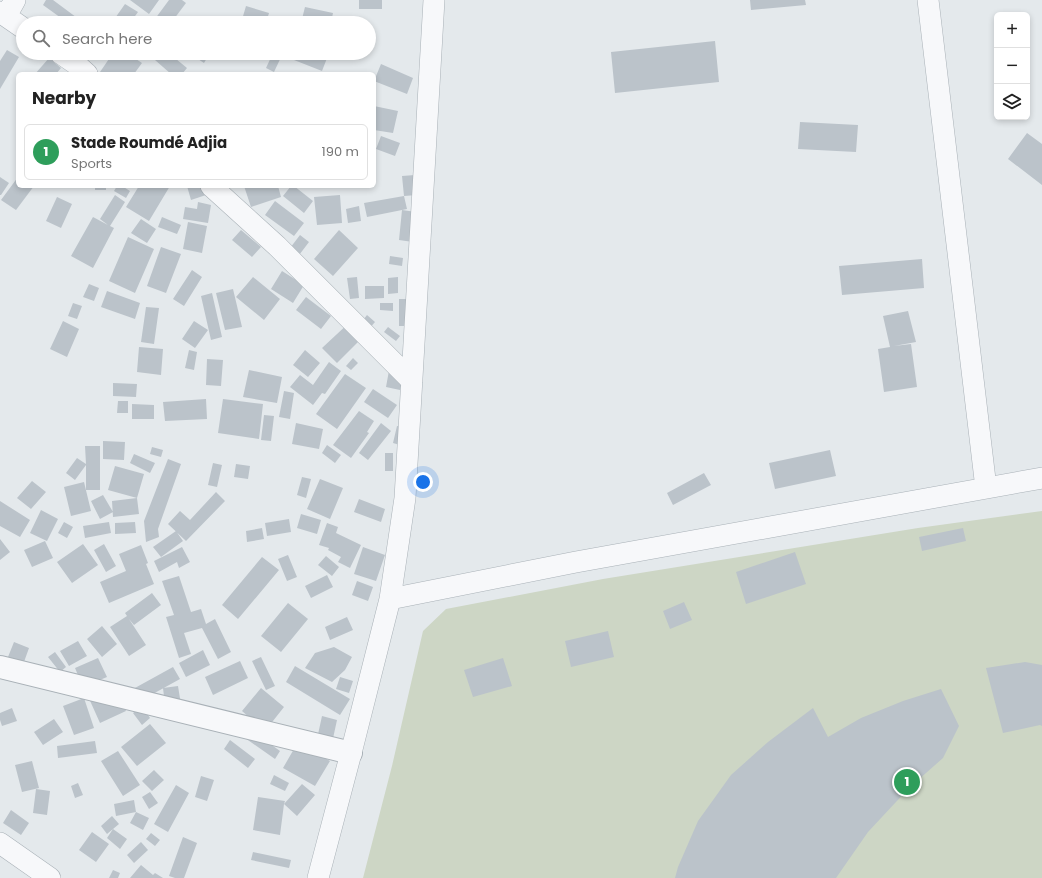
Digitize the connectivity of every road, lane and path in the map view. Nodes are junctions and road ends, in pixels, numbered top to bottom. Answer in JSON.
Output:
{"nodes":[{"id":1,"x":434,"y":0,"type":"edge"},
{"id":2,"x":928,"y":0,"type":"edge"},
{"id":3,"x":7,"y":9,"type":"edge"},
{"id":4,"x":16,"y":20,"type":"edge"},
{"id":5,"x":70,"y":60,"type":"edge"},
{"id":6,"x":85,"y":72,"type":"edge"},
{"id":7,"x":213,"y":188,"type":"edge"},
{"id":8,"x":412,"y":382,"type":"junction"},
{"id":9,"x":1042,"y":478,"type":"edge"},
{"id":10,"x":986,"y":488,"type":"junction"},
{"id":11,"x":390,"y":599,"type":"junction"},
{"id":12,"x":0,"y":667,"type":"edge"},
{"id":13,"x":352,"y":753,"type":"junction"},
{"id":14,"x":0,"y":843,"type":"edge"},
{"id":15,"x":50,"y":878,"type":"edge"},
{"id":16,"x":318,"y":878,"type":"edge"}],
"edges":[{"from":1,"to":8,"type":"street"},
{"from":2,"to":10,"type":"street"},
{"from":3,"to":4,"type":"street"},
{"from":5,"to":6,"type":"street"},
{"from":7,"to":8,"type":"street"},
{"from":8,"to":11,"type":"street"},
{"from":9,"to":10,"type":"street"},
{"from":10,"to":11,"type":"street"},
{"from":11,"to":13,"type":"street"},
{"from":12,"to":13,"type":"street"},
{"from":13,"to":16,"type":"street"},
{"from":14,"to":15,"type":"street"}]}
